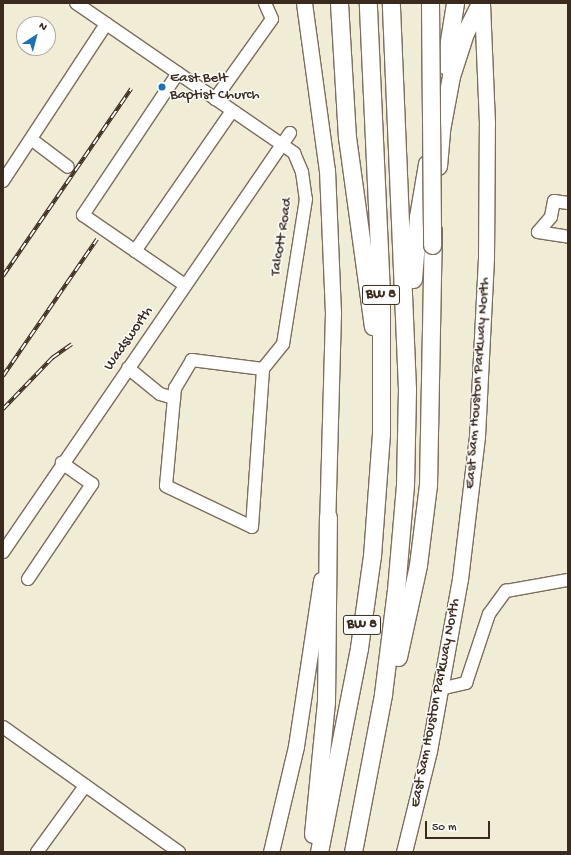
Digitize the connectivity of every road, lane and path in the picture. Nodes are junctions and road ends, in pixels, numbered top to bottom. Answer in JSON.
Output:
{"nodes":[{"id":1,"x":76,"y":3,"type":"edge"},
{"id":2,"x":265,"y":3,"type":"edge"},
{"id":3,"x":304,"y":3,"type":"edge"},
{"id":4,"x":339,"y":3,"type":"edge"},
{"id":5,"x":348,"y":3,"type":"edge"},
{"id":6,"x":368,"y":3,"type":"edge"},
{"id":7,"x":391,"y":3,"type":"edge"},
{"id":8,"x":430,"y":3,"type":"edge"},
{"id":9,"x":455,"y":3,"type":"edge"},
{"id":10,"x":481,"y":3,"type":"edge"},
{"id":11,"x":90,"y":7,"type":"edge"},
{"id":12,"x":106,"y":24,"type":"junction"},
{"id":13,"x":341,"y":45,"type":"junction"},
{"id":14,"x":178,"y":73,"type":"junction"},
{"id":15,"x":215,"y":99,"type":"junction"},
{"id":16,"x":232,"y":111,"type":"junction"},
{"id":17,"x":290,"y":133,"type":"dead end"},
{"id":18,"x":32,"y":140,"type":"junction"},
{"id":19,"x":282,"y":145,"type":"junction"},
{"id":20,"x":68,"y":167,"type":"dead end"},
{"id":21,"x":3,"y":181,"type":"edge"},
{"id":22,"x":568,"y":203,"type":"edge"},
{"id":23,"x":568,"y":237,"type":"edge"},
{"id":24,"x":432,"y":245,"type":"junction"},
{"id":25,"x":135,"y":251,"type":"junction"},
{"id":26,"x":185,"y":285,"type":"junction"},
{"id":27,"x":128,"y":368,"type":"junction"},
{"id":28,"x":263,"y":369,"type":"junction"},
{"id":29,"x":407,"y":389,"type":"junction"},
{"id":30,"x":382,"y":395,"type":"junction"},
{"id":31,"x":174,"y":398,"type":"junction"},
{"id":32,"x":62,"y":463,"type":"junction"},
{"id":33,"x":328,"y":517,"type":"junction"},
{"id":34,"x":3,"y":552,"type":"edge"},
{"id":35,"x":28,"y":579,"type":"dead end"},
{"id":36,"x":568,"y":580,"type":"edge"},
{"id":37,"x":440,"y":689,"type":"junction"},
{"id":38,"x":3,"y":727,"type":"edge"},
{"id":39,"x":85,"y":786,"type":"junction"},
{"id":40,"x":363,"y":809,"type":"junction"},
{"id":41,"x":37,"y":852,"type":"edge"},
{"id":42,"x":178,"y":852,"type":"edge"},
{"id":43,"x":271,"y":852,"type":"edge"},
{"id":44,"x":310,"y":852,"type":"edge"},
{"id":45,"x":319,"y":852,"type":"edge"},
{"id":46,"x":353,"y":852,"type":"edge"},
{"id":47,"x":404,"y":852,"type":"edge"}],
"edges":[{"from":1,"to":11,"type":"lane","name":"Talcott Road"},
{"from":2,"to":15,"type":"lane"},
{"from":3,"to":33,"type":"main road"},
{"from":4,"to":13,"type":"highway"},
{"from":5,"to":13,"type":"highway"},
{"from":6,"to":30,"type":"highway","number":"BW 8"},
{"from":7,"to":29,"type":"highway","number":"BW 8"},
{"from":8,"to":24,"type":"highway","bridge":true},
{"from":9,"to":29,"type":"highway"},
{"from":10,"to":24,"type":"highway","bridge":true},
{"from":10,"to":37,"type":"main road","name":"East Sam Houston Parkway North"},
{"from":11,"to":12,"type":"lane","name":"Talcott Road"},
{"from":12,"to":14,"type":"lane","name":"Talcott Road"},
{"from":12,"to":18,"type":"lane"},
{"from":13,"to":30,"type":"highway"},
{"from":14,"to":15,"type":"lane","name":"Talcott Road"},
{"from":14,"to":25,"type":"lane"},
{"from":15,"to":16,"type":"lane","name":"Talcott Road"},
{"from":16,"to":19,"type":"lane","name":"Talcott Road"},
{"from":16,"to":25,"type":"lane"},
{"from":17,"to":19,"type":"lane","name":"Wadsworth"},
{"from":18,"to":20,"type":"lane"},
{"from":18,"to":21,"type":"lane"},
{"from":19,"to":26,"type":"lane","name":"Wadsworth"},
{"from":19,"to":28,"type":"lane","name":"Talcott Road"},
{"from":22,"to":23,"type":"lane"},
{"from":24,"to":40,"type":"highway"},
{"from":25,"to":26,"type":"lane"},
{"from":26,"to":27,"type":"lane","name":"Wadsworth"},
{"from":27,"to":31,"type":"lane"},
{"from":27,"to":32,"type":"lane","name":"Wadsworth"},
{"from":28,"to":31,"type":"lane"},
{"from":28,"to":31,"type":"lane"},
{"from":29,"to":40,"type":"highway","number":"BW 8"},
{"from":30,"to":45,"type":"highway","number":"BW 8"},
{"from":32,"to":34,"type":"lane","name":"Wadsworth"},
{"from":32,"to":35,"type":"lane"},
{"from":33,"to":43,"type":"main road"},
{"from":33,"to":44,"type":"highway"},
{"from":36,"to":37,"type":"lane"},
{"from":37,"to":47,"type":"main road","name":"East Sam Houston Parkway North"},
{"from":38,"to":39,"type":"lane"},
{"from":39,"to":41,"type":"lane"},
{"from":39,"to":42,"type":"lane"},
{"from":40,"to":46,"type":"highway","number":"BW 8"}]}
